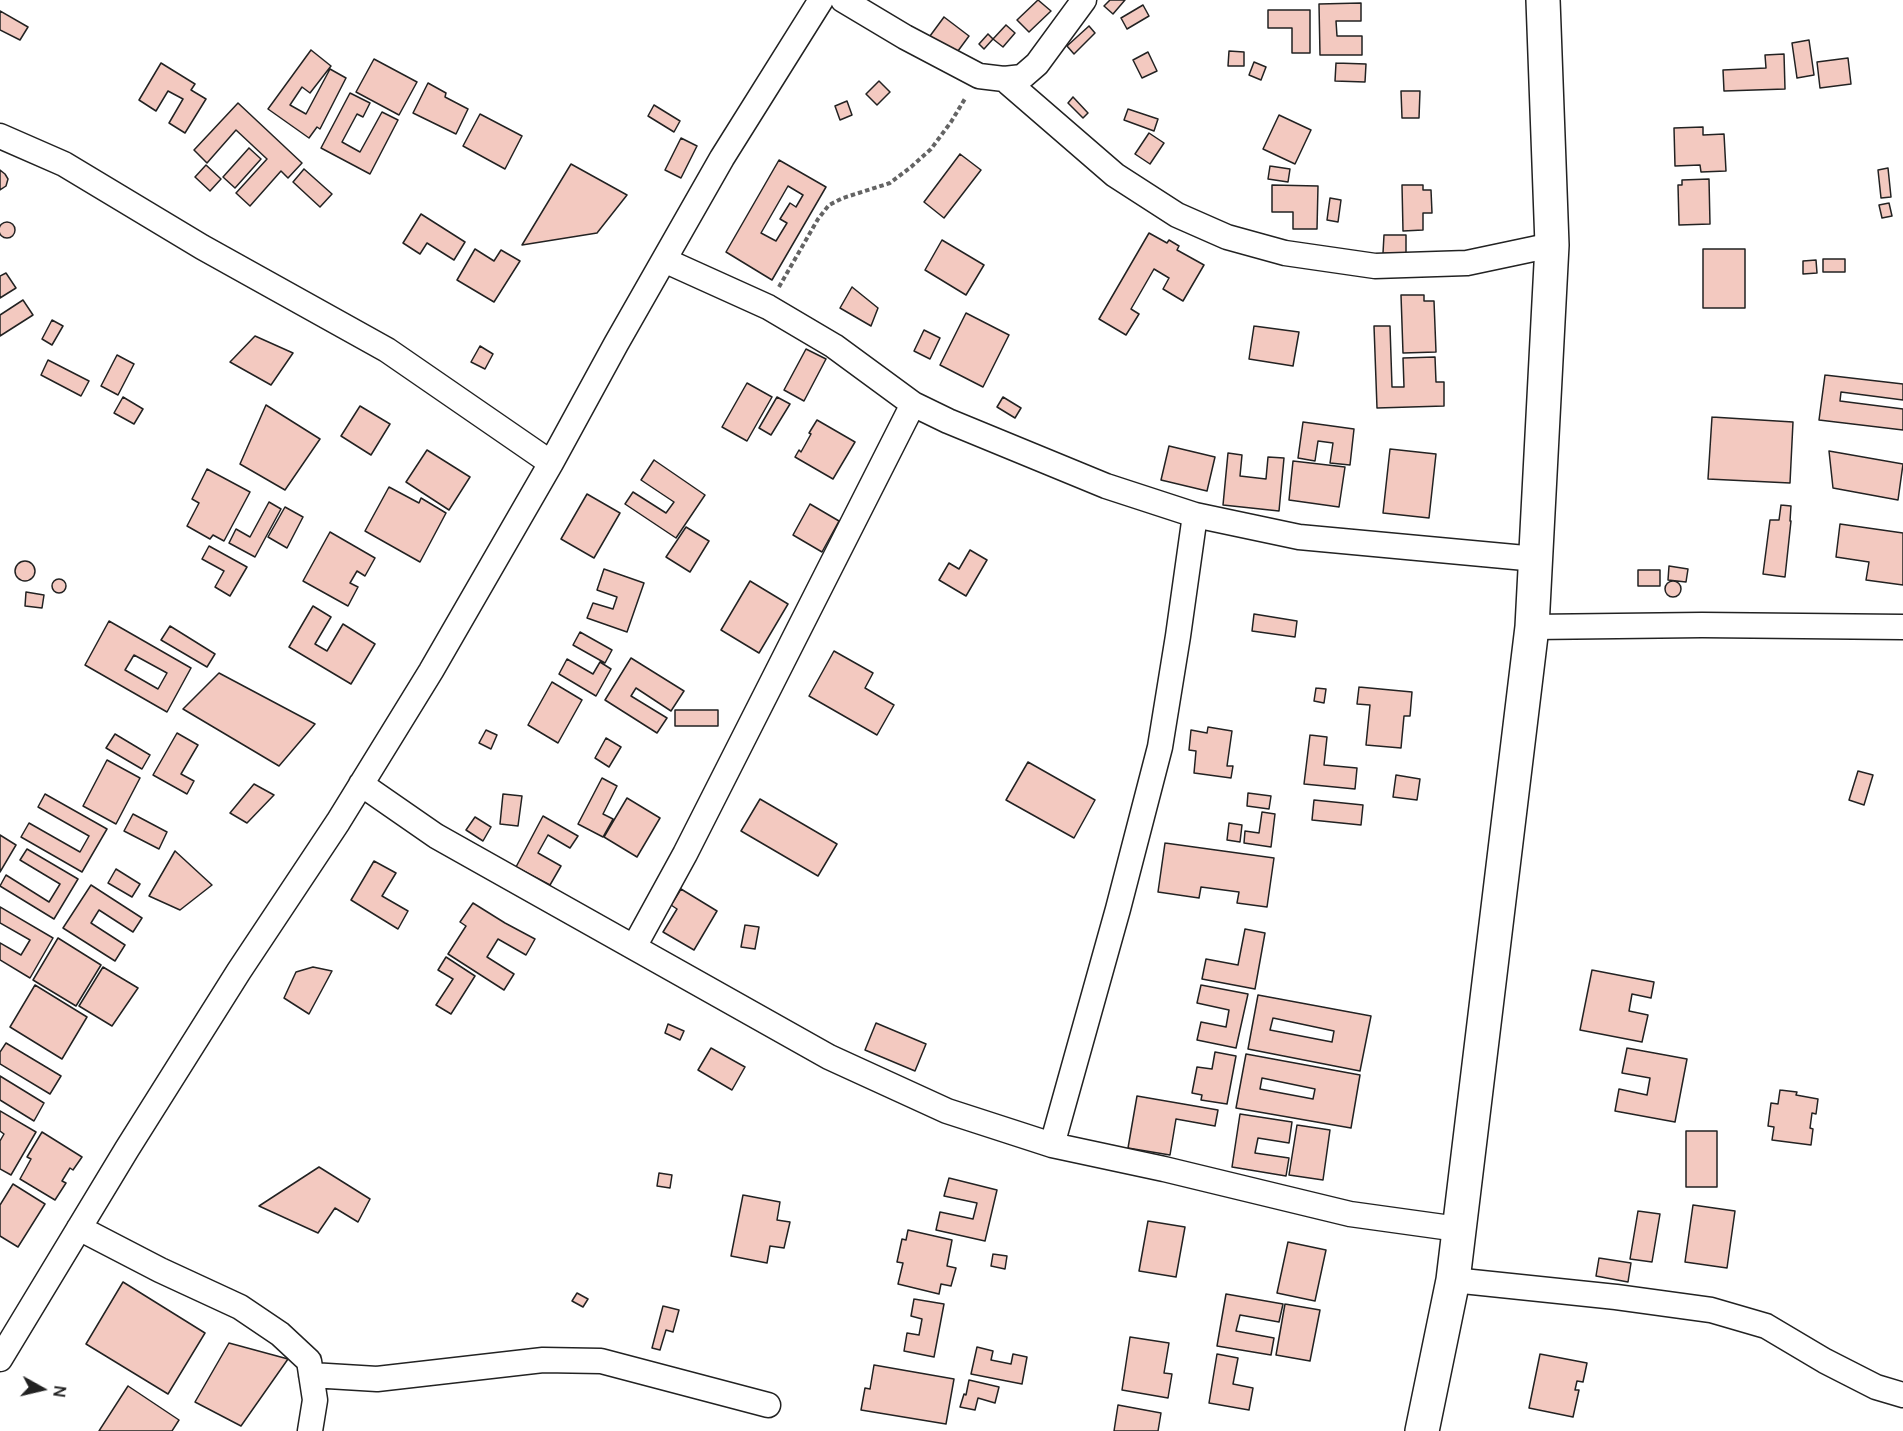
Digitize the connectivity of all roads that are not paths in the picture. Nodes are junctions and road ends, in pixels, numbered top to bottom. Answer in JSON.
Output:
{"nodes":[{"id":1,"x":843,"y":0,"type":"edge"},
{"id":2,"x":1084,"y":0,"type":"edge"},
{"id":3,"x":1544,"y":0,"type":"edge"},
{"id":4,"x":817,"y":2,"type":"edge"},
{"id":5,"x":1004,"y":79,"type":"junction"},
{"id":6,"x":0,"y":136,"type":"edge"},
{"id":7,"x":1552,"y":245,"type":"junction"},
{"id":8,"x":664,"y":260,"type":"junction"},
{"id":9,"x":913,"y":404,"type":"junction"},
{"id":10,"x":551,"y":463,"type":"junction"},
{"id":11,"x":1195,"y":515,"type":"junction"},
{"id":12,"x":1536,"y":559,"type":"junction"},
{"id":13,"x":1532,"y":627,"type":"junction"},
{"id":14,"x":1903,"y":627,"type":"edge"},
{"id":15,"x":361,"y":784,"type":"junction"},
{"id":16,"x":634,"y":947,"type":"junction"},
{"id":17,"x":1052,"y":1145,"type":"junction"},
{"id":18,"x":79,"y":1228,"type":"junction"},
{"id":19,"x":1458,"y":1229,"type":"junction"},
{"id":20,"x":1453,"y":1280,"type":"junction"},
{"id":21,"x":0,"y":1359,"type":"edge"},
{"id":22,"x":311,"y":1375,"type":"junction"},
{"id":23,"x":1903,"y":1395,"type":"edge"},
{"id":24,"x":768,"y":1405,"type":"dead end"},
{"id":25,"x":310,"y":1431,"type":"edge"},
{"id":26,"x":1422,"y":1431,"type":"edge"}],
"edges":[{"from":1,"to":5,"type":"street"},
{"from":2,"to":5,"type":"street"},
{"from":3,"to":7,"type":"highway"},
{"from":4,"to":8,"type":"street"},
{"from":5,"to":7,"type":"street"},
{"from":6,"to":10,"type":"street"},
{"from":7,"to":12,"type":"highway"},
{"from":8,"to":9,"type":"street"},
{"from":8,"to":10,"type":"street"},
{"from":9,"to":11,"type":"street"},
{"from":9,"to":16,"type":"street"},
{"from":10,"to":15,"type":"street"},
{"from":11,"to":12,"type":"street"},
{"from":11,"to":17,"type":"street"},
{"from":12,"to":13,"type":"highway"},
{"from":13,"to":14,"type":"street"},
{"from":13,"to":19,"type":"highway"},
{"from":15,"to":16,"type":"street"},
{"from":15,"to":18,"type":"street"},
{"from":16,"to":17,"type":"street"},
{"from":17,"to":19,"type":"street"},
{"from":18,"to":21,"type":"street"},
{"from":18,"to":22,"type":"street"},
{"from":19,"to":20,"type":"highway"},
{"from":20,"to":23,"type":"street"},
{"from":20,"to":26,"type":"highway"},
{"from":22,"to":24,"type":"street"},
{"from":22,"to":25,"type":"street"}]}
